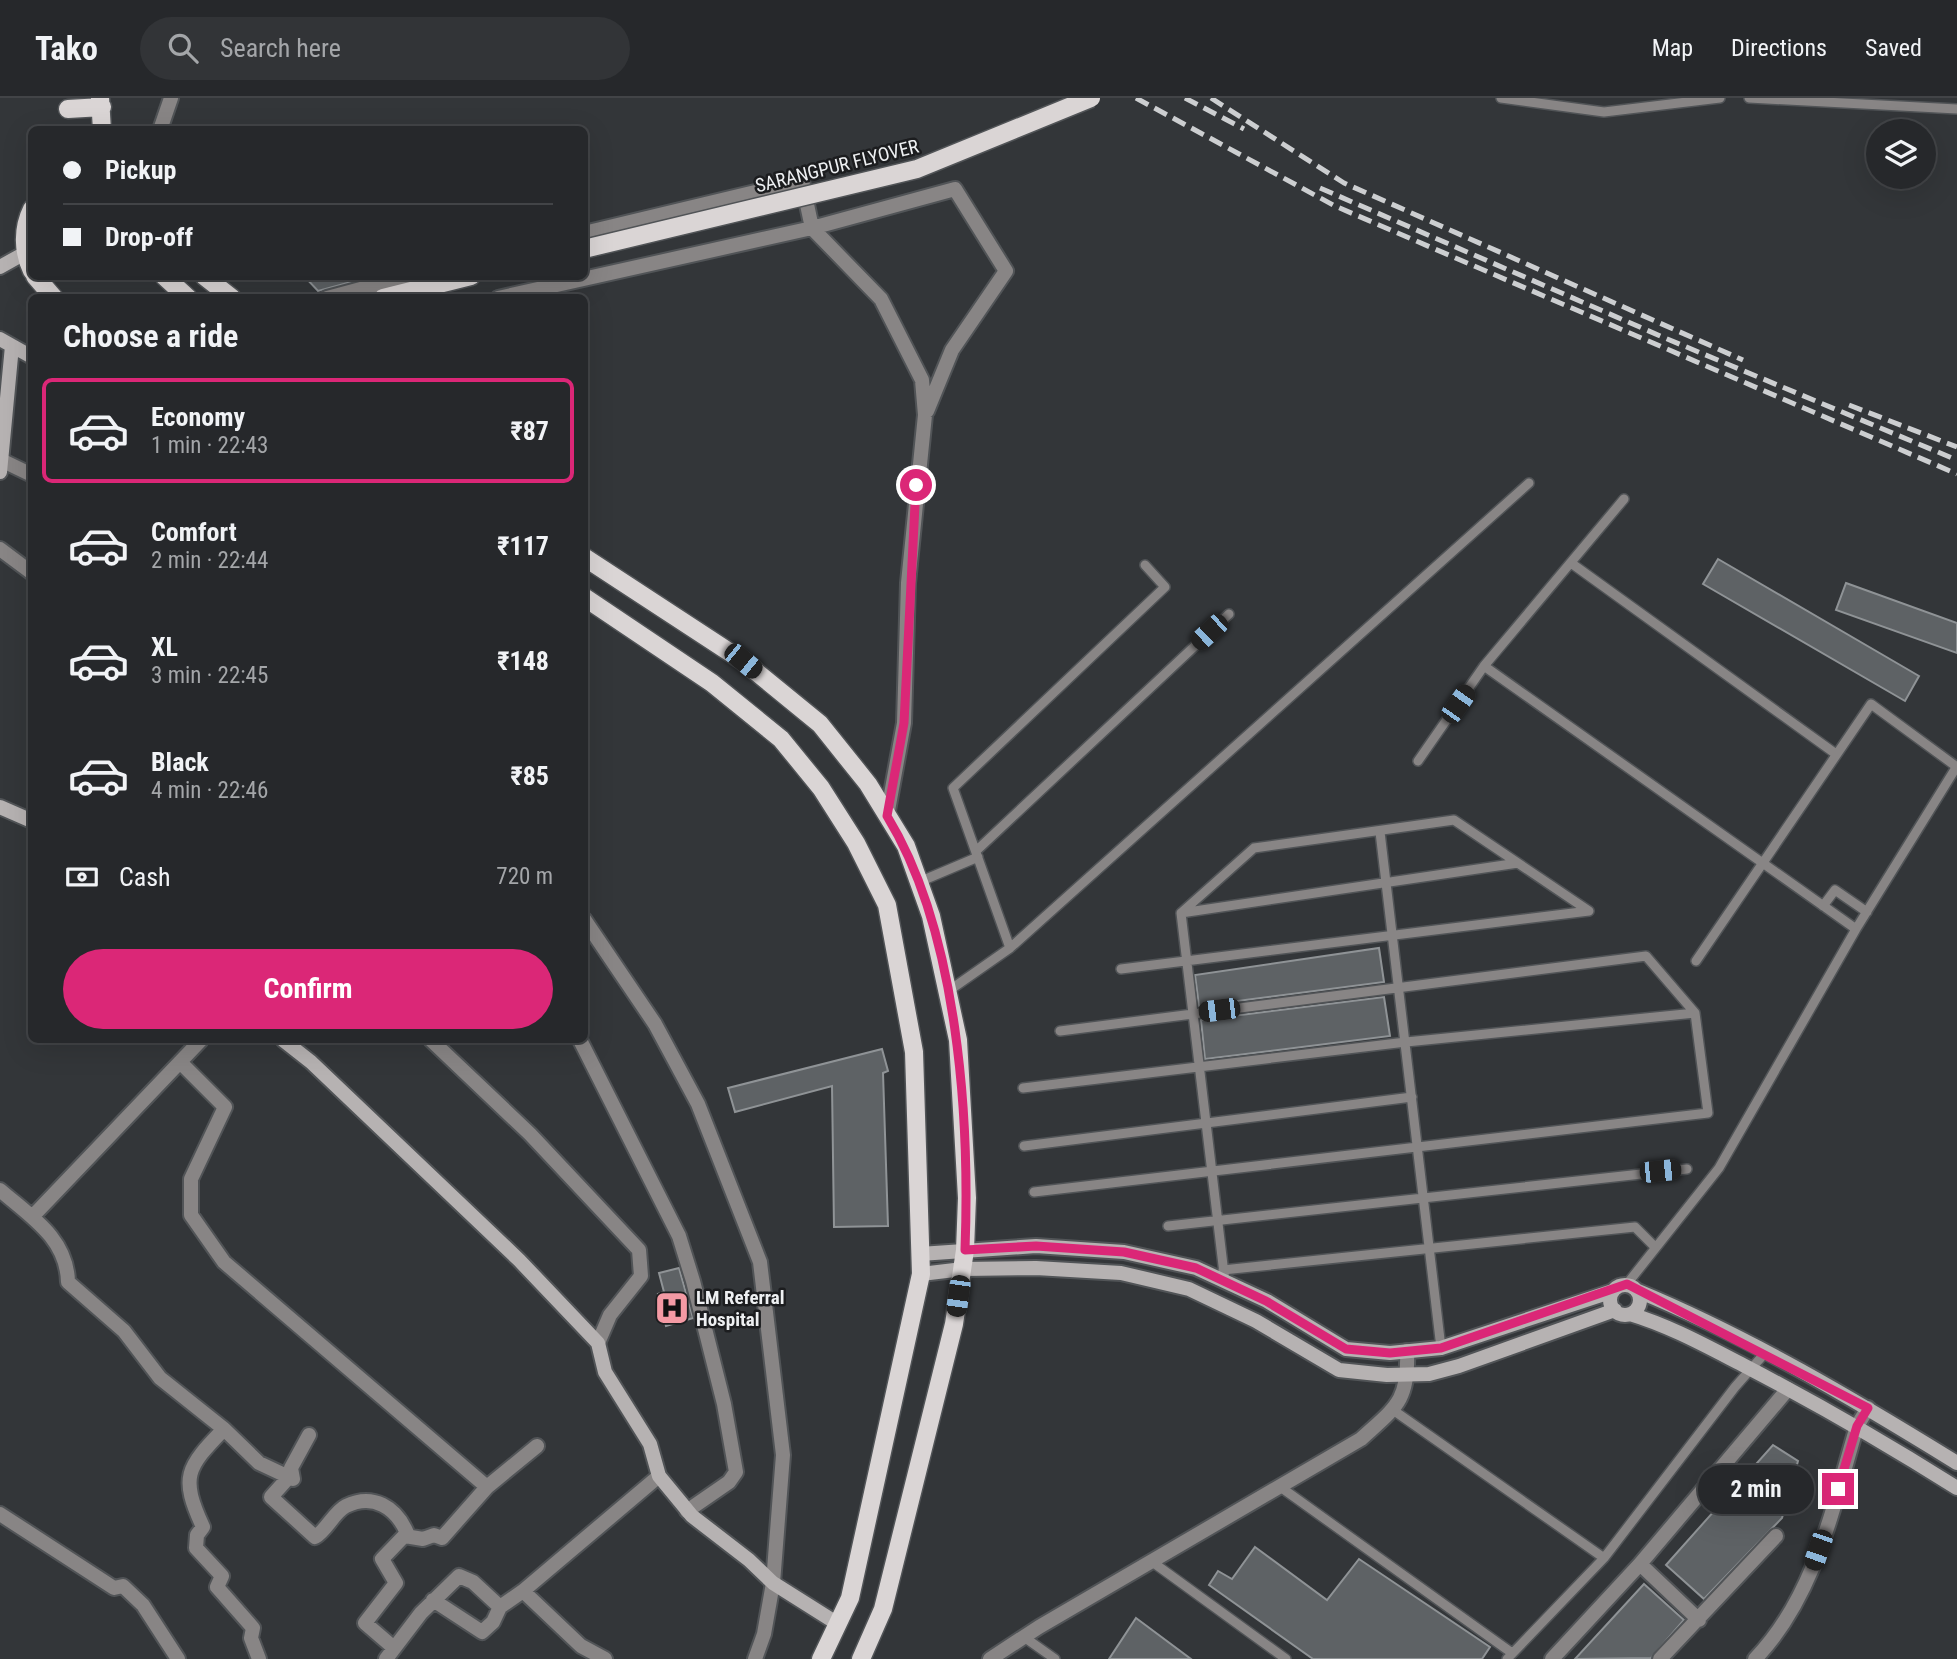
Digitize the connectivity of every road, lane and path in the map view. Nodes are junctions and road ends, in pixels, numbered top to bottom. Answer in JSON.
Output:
{"nodes":[{"id":1,"x":171,"y":98,"type":"edge"},
{"id":2,"x":1091,"y":98,"type":"edge"},
{"id":3,"x":1501,"y":98,"type":"edge"},
{"id":4,"x":1720,"y":98,"type":"edge"},
{"id":5,"x":1749,"y":98,"type":"edge"},
{"id":6,"x":101,"y":103,"type":"edge"},
{"id":7,"x":68,"y":109,"type":"dead end"},
{"id":8,"x":1957,"y":109,"type":"edge"},
{"id":9,"x":102,"y":126,"type":"edge"},
{"id":10,"x":161,"y":126,"type":"edge"},
{"id":11,"x":28,"y":216,"type":"edge"},
{"id":12,"x":813,"y":228,"type":"junction"},
{"id":13,"x":588,"y":232,"type":"edge"},
{"id":14,"x":588,"y":248,"type":"edge"},
{"id":15,"x":25,"y":253,"type":"junction"},
{"id":16,"x":28,"y":261,"type":"edge"},
{"id":17,"x":0,"y":267,"type":"edge"},
{"id":18,"x":588,"y":278,"type":"edge"},
{"id":19,"x":38,"y":280,"type":"edge"},
{"id":20,"x":168,"y":280,"type":"edge"},
{"id":21,"x":209,"y":280,"type":"edge"},
{"id":22,"x":394,"y":280,"type":"edge"},
{"id":23,"x":455,"y":280,"type":"edge"},
{"id":24,"x":579,"y":280,"type":"edge"},
{"id":25,"x":51,"y":294,"type":"edge"},
{"id":26,"x":184,"y":294,"type":"edge"},
{"id":27,"x":227,"y":294,"type":"edge"},
{"id":28,"x":342,"y":294,"type":"edge"},
{"id":29,"x":399,"y":294,"type":"edge"},
{"id":30,"x":516,"y":294,"type":"edge"},
{"id":31,"x":6,"y":343,"type":"edge"},
{"id":32,"x":28,"y":355,"type":"edge"},
{"id":33,"x":925,"y":415,"type":"junction"},
{"id":34,"x":1,"y":439,"type":"edge"},
{"id":35,"x":1,"y":466,"type":"edge"},
{"id":36,"x":28,"y":474,"type":"edge"},
{"id":37,"x":1530,"y":483,"type":"dead end"},
{"id":38,"x":1624,"y":499,"type":"dead end"},
{"id":39,"x":0,"y":549,"type":"edge"},
{"id":40,"x":588,"y":560,"type":"edge"},
{"id":41,"x":1570,"y":563,"type":"junction"},
{"id":42,"x":1144,"y":565,"type":"dead end"},
{"id":43,"x":28,"y":570,"type":"edge"},
{"id":44,"x":588,"y":600,"type":"edge"},
{"id":45,"x":1229,"y":614,"type":"dead end"},
{"id":46,"x":1485,"y":666,"type":"junction"},
{"id":47,"x":1836,"y":754,"type":"junction"},
{"id":48,"x":1418,"y":761,"type":"dead end"},
{"id":49,"x":1957,"y":766,"type":"edge"},
{"id":50,"x":0,"y":807,"type":"edge"},
{"id":51,"x":887,"y":816,"type":"junction"},
{"id":52,"x":28,"y":819,"type":"edge"},
{"id":53,"x":1380,"y":832,"type":"junction"},
{"id":54,"x":977,"y":854,"type":"junction"},
{"id":55,"x":1518,"y":863,"type":"junction"},
{"id":56,"x":1760,"y":863,"type":"junction"},
{"id":57,"x":919,"y":882,"type":"junction"},
{"id":58,"x":1386,"y":883,"type":"junction"},
{"id":59,"x":1824,"y":906,"type":"junction"},
{"id":60,"x":1867,"y":912,"type":"junction"},
{"id":61,"x":1181,"y":913,"type":"junction"},
{"id":62,"x":588,"y":925,"type":"edge"},
{"id":63,"x":1856,"y":929,"type":"junction"},
{"id":64,"x":1392,"y":936,"type":"junction"},
{"id":65,"x":1010,"y":948,"type":"junction"},
{"id":66,"x":1186,"y":960,"type":"junction"},
{"id":67,"x":1696,"y":961,"type":"dead end"},
{"id":68,"x":1121,"y":970,"type":"dead end"},
{"id":69,"x":1399,"y":987,"type":"junction"},
{"id":70,"x":947,"y":992,"type":"junction"},
{"id":71,"x":1193,"y":1013,"type":"junction"},
{"id":72,"x":1695,"y":1013,"type":"junction"},
{"id":73,"x":1060,"y":1031,"type":"dead end"},
{"id":74,"x":1406,"y":1042,"type":"junction"},
{"id":75,"x":198,"y":1043,"type":"edge"},
{"id":76,"x":287,"y":1043,"type":"edge"},
{"id":77,"x":434,"y":1043,"type":"edge"},
{"id":78,"x":582,"y":1043,"type":"edge"},
{"id":79,"x":180,"y":1062,"type":"junction"},
{"id":80,"x":1199,"y":1065,"type":"junction"},
{"id":81,"x":1023,"y":1088,"type":"dead end"},
{"id":82,"x":1412,"y":1097,"type":"junction"},
{"id":83,"x":1206,"y":1121,"type":"junction"},
{"id":84,"x":1024,"y":1146,"type":"dead end"},
{"id":85,"x":1419,"y":1148,"type":"junction"},
{"id":86,"x":1686,"y":1169,"type":"dead end"},
{"id":87,"x":1211,"y":1170,"type":"junction"},
{"id":88,"x":0,"y":1190,"type":"edge"},
{"id":89,"x":1034,"y":1192,"type":"dead end"},
{"id":90,"x":1425,"y":1197,"type":"junction"},
{"id":91,"x":33,"y":1217,"type":"junction"},
{"id":92,"x":1217,"y":1221,"type":"junction"},
{"id":93,"x":1168,"y":1226,"type":"dead end"},
{"id":94,"x":1655,"y":1247,"type":"junction"},
{"id":95,"x":1431,"y":1249,"type":"junction"},
{"id":96,"x":965,"y":1250,"type":"junction"},
{"id":97,"x":920,"y":1254,"type":"junction"},
{"id":98,"x":962,"y":1269,"type":"junction"},
{"id":99,"x":921,"y":1274,"type":"junction"},
{"id":100,"x":1224,"y":1276,"type":"junction"},
{"id":101,"x":1626,"y":1289,"type":"junction"},
{"id":102,"x":1615,"y":1310,"type":"junction"},
{"id":103,"x":1630,"y":1314,"type":"junction"},
{"id":104,"x":598,"y":1343,"type":"junction"},
{"id":105,"x":1441,"y":1348,"type":"junction"},
{"id":106,"x":1407,"y":1352,"type":"junction"},
{"id":107,"x":1765,"y":1353,"type":"junction"},
{"id":108,"x":1751,"y":1369,"type":"junction"},
{"id":109,"x":1408,"y":1374,"type":"junction"},
{"id":110,"x":1788,"y":1389,"type":"junction"},
{"id":111,"x":1868,"y":1408,"type":"junction"},
{"id":112,"x":1392,"y":1410,"type":"junction"},
{"id":113,"x":1857,"y":1426,"type":"junction"},
{"id":114,"x":224,"y":1429,"type":"junction"},
{"id":115,"x":309,"y":1435,"type":"dead end"},
{"id":116,"x":537,"y":1446,"type":"dead end"},
{"id":117,"x":1957,"y":1463,"type":"edge"},
{"id":118,"x":659,"y":1476,"type":"junction"},
{"id":119,"x":288,"y":1478,"type":"junction"},
{"id":120,"x":1279,"y":1486,"type":"junction"},
{"id":121,"x":487,"y":1487,"type":"junction"},
{"id":122,"x":1957,"y":1488,"type":"edge"},
{"id":123,"x":687,"y":1511,"type":"junction"},
{"id":124,"x":0,"y":1514,"type":"edge"},
{"id":125,"x":405,"y":1536,"type":"junction"},
{"id":126,"x":1776,"y":1536,"type":"dead end"},
{"id":127,"x":1604,"y":1558,"type":"junction"},
{"id":128,"x":1151,"y":1561,"type":"junction"},
{"id":129,"x":1640,"y":1564,"type":"junction"},
{"id":130,"x":773,"y":1584,"type":"junction"},
{"id":131,"x":523,"y":1591,"type":"junction"},
{"id":132,"x":433,"y":1600,"type":"junction"},
{"id":133,"x":500,"y":1607,"type":"junction"},
{"id":134,"x":1699,"y":1620,"type":"junction"},
{"id":135,"x":838,"y":1624,"type":"junction"},
{"id":136,"x":1024,"y":1637,"type":"junction"},
{"id":137,"x":390,"y":1655,"type":"edge"},
{"id":138,"x":1510,"y":1656,"type":"edge"},
{"id":139,"x":178,"y":1659,"type":"edge"},
{"id":140,"x":259,"y":1659,"type":"edge"},
{"id":141,"x":605,"y":1659,"type":"edge"},
{"id":142,"x":755,"y":1659,"type":"edge"},
{"id":143,"x":821,"y":1659,"type":"edge"},
{"id":144,"x":861,"y":1659,"type":"edge"},
{"id":145,"x":990,"y":1659,"type":"edge"},
{"id":146,"x":1055,"y":1659,"type":"edge"},
{"id":147,"x":1286,"y":1659,"type":"edge"},
{"id":148,"x":1552,"y":1659,"type":"edge"},
{"id":149,"x":1660,"y":1659,"type":"edge"},
{"id":150,"x":1755,"y":1659,"type":"edge"}],
"edges":[{"from":1,"to":10,"type":"street"},
{"from":2,"to":14,"type":"main road","name":"SARANGPUR FLYOVER","bridge":true},
{"from":3,"to":4,"type":"lane"},
{"from":5,"to":8,"type":"lane"},
{"from":6,"to":7,"type":"main road"},
{"from":6,"to":9,"type":"main road"},
{"from":11,"to":15,"type":"main road"},
{"from":12,"to":13,"type":"street"},
{"from":12,"to":18,"type":"street"},
{"from":12,"to":33,"type":"street"},
{"from":12,"to":33,"type":"street"},
{"from":15,"to":16,"type":"main road"},
{"from":15,"to":17,"type":"main road"},
{"from":19,"to":25,"type":"main road"},
{"from":20,"to":26,"type":"main road"},
{"from":21,"to":27,"type":"main road"},
{"from":22,"to":28,"type":"street"},
{"from":23,"to":29,"type":"main road"},
{"from":24,"to":30,"type":"street"},
{"from":31,"to":32,"type":"main road"},
{"from":31,"to":34,"type":"main road"},
{"from":33,"to":51,"type":"street"},
{"from":34,"to":35,"type":"main road"},
{"from":35,"to":36,"type":"street"},
{"from":37,"to":65,"type":"lane"},
{"from":38,"to":41,"type":"lane"},
{"from":39,"to":43,"type":"street"},
{"from":40,"to":51,"type":"main road"},
{"from":41,"to":46,"type":"lane"},
{"from":41,"to":47,"type":"lane"},
{"from":42,"to":54,"type":"lane"},
{"from":44,"to":97,"type":"main road"},
{"from":45,"to":54,"type":"lane"},
{"from":46,"to":48,"type":"lane"},
{"from":46,"to":56,"type":"lane"},
{"from":47,"to":49,"type":"lane"},
{"from":47,"to":56,"type":"lane"},
{"from":49,"to":60,"type":"lane"},
{"from":50,"to":52,"type":"main road"},
{"from":51,"to":57,"type":"main road"},
{"from":53,"to":55,"type":"lane"},
{"from":53,"to":58,"type":"lane"},
{"from":53,"to":61,"type":"lane"},
{"from":54,"to":57,"type":"lane"},
{"from":54,"to":65,"type":"lane"},
{"from":55,"to":58,"type":"lane"},
{"from":55,"to":64,"type":"lane"},
{"from":56,"to":59,"type":"lane"},
{"from":56,"to":67,"type":"lane"},
{"from":57,"to":70,"type":"main road"},
{"from":58,"to":61,"type":"lane"},
{"from":58,"to":64,"type":"lane"},
{"from":59,"to":60,"type":"lane"},
{"from":59,"to":63,"type":"lane"},
{"from":60,"to":63,"type":"lane"},
{"from":61,"to":66,"type":"lane"},
{"from":62,"to":130,"type":"street"},
{"from":63,"to":94,"type":"lane"},
{"from":64,"to":66,"type":"lane"},
{"from":64,"to":69,"type":"lane"},
{"from":65,"to":70,"type":"lane"},
{"from":66,"to":68,"type":"lane"},
{"from":66,"to":71,"type":"lane"},
{"from":69,"to":71,"type":"lane"},
{"from":69,"to":72,"type":"lane"},
{"from":69,"to":74,"type":"lane"},
{"from":70,"to":96,"type":"main road"},
{"from":71,"to":73,"type":"lane"},
{"from":71,"to":80,"type":"lane"},
{"from":72,"to":74,"type":"lane"},
{"from":72,"to":85,"type":"lane"},
{"from":74,"to":80,"type":"lane"},
{"from":74,"to":82,"type":"lane"},
{"from":75,"to":79,"type":"street"},
{"from":76,"to":104,"type":"main road"},
{"from":77,"to":104,"type":"street"},
{"from":78,"to":123,"type":"street"},
{"from":79,"to":91,"type":"street"},
{"from":79,"to":121,"type":"street"},
{"from":80,"to":81,"type":"lane"},
{"from":80,"to":83,"type":"lane"},
{"from":82,"to":83,"type":"lane"},
{"from":82,"to":85,"type":"lane"},
{"from":83,"to":84,"type":"lane"},
{"from":83,"to":87,"type":"lane"},
{"from":85,"to":87,"type":"lane"},
{"from":85,"to":90,"type":"lane"},
{"from":86,"to":90,"type":"lane"},
{"from":87,"to":89,"type":"lane"},
{"from":87,"to":92,"type":"lane"},
{"from":88,"to":91,"type":"street"},
{"from":90,"to":92,"type":"lane"},
{"from":90,"to":95,"type":"lane"},
{"from":91,"to":114,"type":"street"},
{"from":92,"to":93,"type":"lane"},
{"from":92,"to":100,"type":"lane"},
{"from":94,"to":95,"type":"lane"},
{"from":94,"to":101,"type":"lane"},
{"from":95,"to":100,"type":"lane"},
{"from":95,"to":105,"type":"lane"},
{"from":96,"to":97,"type":"main road"},
{"from":96,"to":98,"type":"main road"},
{"from":96,"to":100,"type":"main road"},
{"from":97,"to":99,"type":"main road"},
{"from":98,"to":99,"type":"main road"},
{"from":98,"to":109,"type":"main road"},
{"from":98,"to":144,"type":"main road"},
{"from":99,"to":135,"type":"main road"},
{"from":100,"to":106,"type":"main road"},
{"from":101,"to":102,"type":"main road"},
{"from":101,"to":103,"type":"main road"},
{"from":101,"to":105,"type":"main road"},
{"from":101,"to":107,"type":"main road"},
{"from":102,"to":103,"type":"main road"},
{"from":102,"to":109,"type":"main road"},
{"from":103,"to":108,"type":"main road"},
{"from":104,"to":118,"type":"main road"},
{"from":105,"to":106,"type":"main road"},
{"from":106,"to":109,"type":"street"},
{"from":107,"to":108,"type":"lane"},
{"from":107,"to":111,"type":"main road"},
{"from":108,"to":110,"type":"main road"},
{"from":108,"to":127,"type":"lane"},
{"from":109,"to":112,"type":"street"},
{"from":110,"to":113,"type":"main road"},
{"from":110,"to":129,"type":"street"},
{"from":111,"to":113,"type":"street"},
{"from":111,"to":117,"type":"main road"},
{"from":112,"to":120,"type":"street"},
{"from":112,"to":127,"type":"lane"},
{"from":113,"to":122,"type":"main road"},
{"from":113,"to":150,"type":"street"},
{"from":114,"to":119,"type":"street"},
{"from":114,"to":140,"type":"street"},
{"from":115,"to":119,"type":"street"},
{"from":116,"to":121,"type":"street"},
{"from":118,"to":123,"type":"main road"},
{"from":118,"to":131,"type":"street"},
{"from":119,"to":125,"type":"street"},
{"from":120,"to":128,"type":"street"},
{"from":120,"to":138,"type":"lane"},
{"from":121,"to":125,"type":"street"},
{"from":123,"to":130,"type":"main road"},
{"from":124,"to":139,"type":"street"},
{"from":125,"to":137,"type":"street"},
{"from":126,"to":134,"type":"street"},
{"from":127,"to":138,"type":"lane"},
{"from":128,"to":136,"type":"street"},
{"from":128,"to":147,"type":"lane"},
{"from":129,"to":134,"type":"street"},
{"from":129,"to":148,"type":"street"},
{"from":130,"to":135,"type":"main road"},
{"from":130,"to":142,"type":"street"},
{"from":131,"to":133,"type":"street"},
{"from":131,"to":141,"type":"street"},
{"from":132,"to":133,"type":"street"},
{"from":132,"to":133,"type":"street"},
{"from":132,"to":137,"type":"street"},
{"from":134,"to":149,"type":"street"},
{"from":135,"to":143,"type":"main road"},
{"from":136,"to":145,"type":"street"},
{"from":136,"to":146,"type":"lane"}]}
